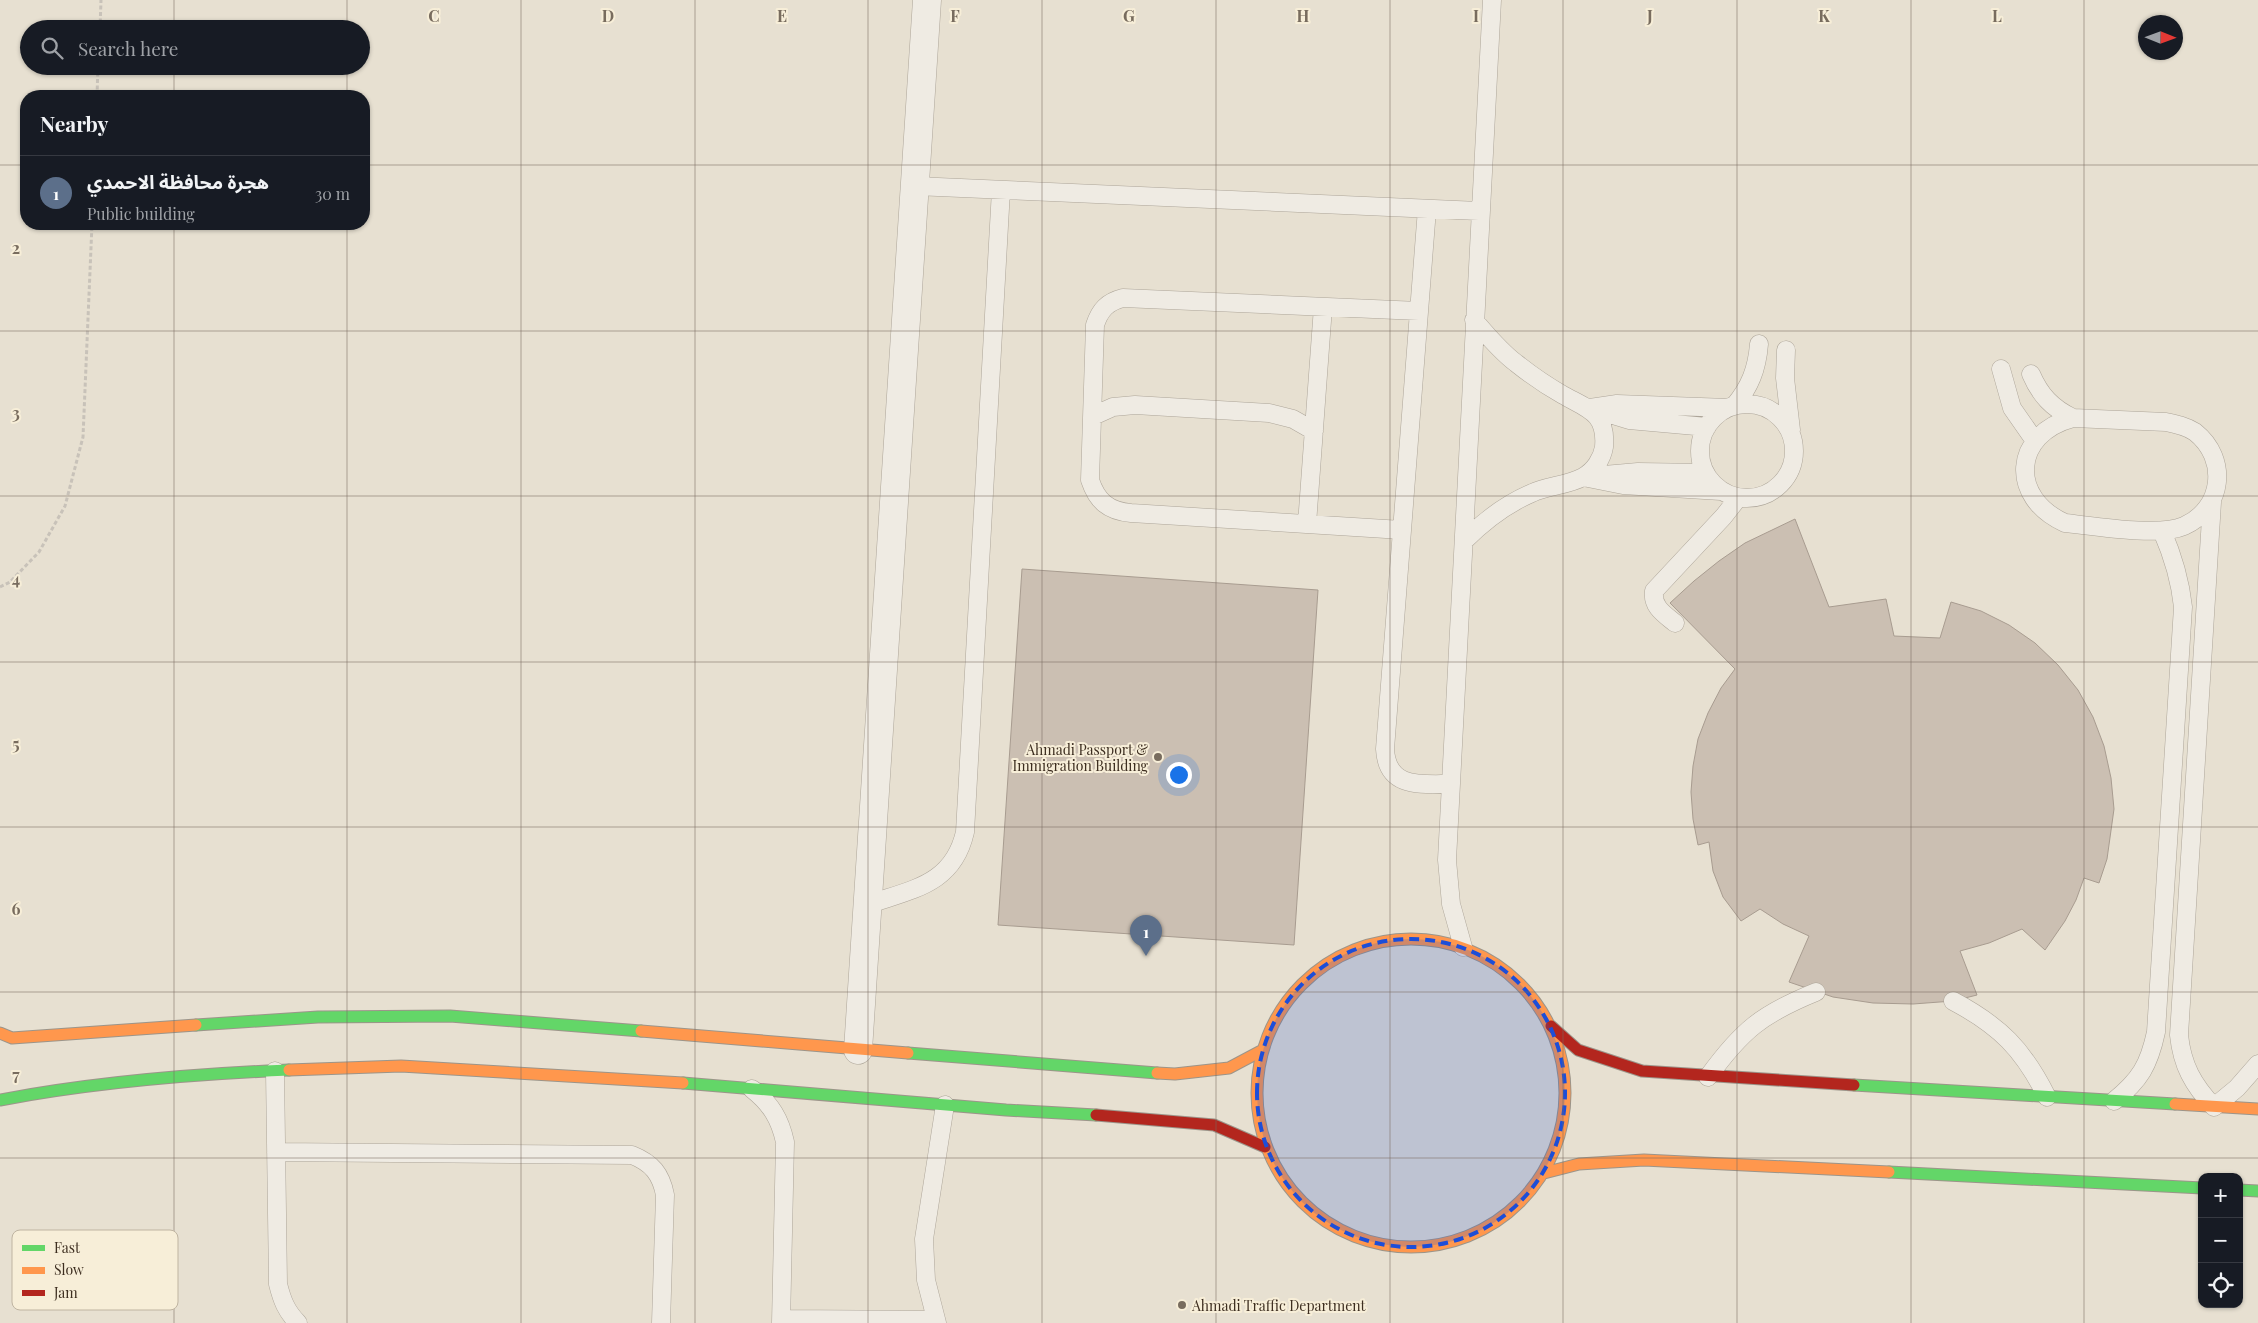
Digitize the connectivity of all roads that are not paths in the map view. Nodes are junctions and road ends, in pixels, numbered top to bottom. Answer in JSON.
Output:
{"nodes":[{"id":1,"x":927,"y":0,"type":"edge"},
{"id":2,"x":1492,"y":0,"type":"edge"},
{"id":3,"x":915,"y":186,"type":"junction"},
{"id":4,"x":1001,"y":190,"type":"junction"},
{"id":5,"x":1427,"y":209,"type":"junction"},
{"id":6,"x":1479,"y":211,"type":"junction"},
{"id":7,"x":1323,"y":307,"type":"junction"},
{"id":8,"x":1419,"y":311,"type":"junction"},
{"id":9,"x":1474,"y":320,"type":"junction"},
{"id":10,"x":1759,"y":344,"type":"dead end"},
{"id":11,"x":1786,"y":350,"type":"dead end"},
{"id":12,"x":2001,"y":370,"type":"dead end"},
{"id":13,"x":2032,"y":374,"type":"dead end"},
{"id":14,"x":1731,"y":407,"type":"junction"},
{"id":15,"x":1590,"y":408,"type":"junction"},
{"id":16,"x":1092,"y":416,"type":"junction"},
{"id":17,"x":2073,"y":418,"type":"junction"},
{"id":18,"x":1707,"y":426,"type":"junction"},
{"id":19,"x":1314,"y":432,"type":"junction"},
{"id":20,"x":1791,"y":433,"type":"junction"},
{"id":21,"x":2034,"y":441,"type":"junction"},
{"id":22,"x":1705,"y":473,"type":"junction"},
{"id":23,"x":1583,"y":477,"type":"junction"},
{"id":24,"x":1721,"y":490,"type":"junction"},
{"id":25,"x":1738,"y":498,"type":"junction"},
{"id":26,"x":2212,"y":502,"type":"junction"},
{"id":27,"x":1307,"y":524,"type":"junction"},
{"id":28,"x":1402,"y":530,"type":"junction"},
{"id":29,"x":2162,"y":531,"type":"junction"},
{"id":30,"x":1464,"y":541,"type":"junction"},
{"id":31,"x":1675,"y":623,"type":"dead end"},
{"id":32,"x":1450,"y":784,"type":"junction"},
{"id":33,"x":868,"y":905,"type":"junction"},
{"id":34,"x":1463,"y":947,"type":"junction"},
{"id":35,"x":1816,"y":992,"type":"dead end"},
{"id":36,"x":1953,"y":1001,"type":"dead end"},
{"id":37,"x":1549,"y":1025,"type":"junction"},
{"id":38,"x":0,"y":1033,"type":"edge"},
{"id":39,"x":858,"y":1050,"type":"junction"},
{"id":40,"x":1261,"y":1051,"type":"junction"},
{"id":41,"x":2258,"y":1064,"type":"edge"},
{"id":42,"x":275,"y":1071,"type":"junction"},
{"id":43,"x":1708,"y":1077,"type":"junction"},
{"id":44,"x":751,"y":1089,"type":"junction"},
{"id":45,"x":2047,"y":1097,"type":"junction"},
{"id":46,"x":0,"y":1100,"type":"edge"},
{"id":47,"x":2114,"y":1101,"type":"junction"},
{"id":48,"x":945,"y":1105,"type":"junction"},
{"id":49,"x":2214,"y":1107,"type":"junction"},
{"id":50,"x":2258,"y":1109,"type":"edge"},
{"id":51,"x":1265,"y":1148,"type":"junction"},
{"id":52,"x":276,"y":1152,"type":"junction"},
{"id":53,"x":1544,"y":1173,"type":"junction"},
{"id":54,"x":2198,"y":1188,"type":"edge"},
{"id":55,"x":2243,"y":1190,"type":"edge"},
{"id":56,"x":2258,"y":1191,"type":"edge"},
{"id":57,"x":782,"y":1321,"type":"edge"},
{"id":58,"x":880,"y":1321,"type":"edge"},
{"id":59,"x":936,"y":1321,"type":"edge"},
{"id":60,"x":298,"y":1323,"type":"edge"},
{"id":61,"x":661,"y":1323,"type":"edge"}],
"edges":[{"from":1,"to":3,"type":"street"},
{"from":2,"to":6,"type":"lane"},
{"from":3,"to":4,"type":"lane"},
{"from":3,"to":33,"type":"street"},
{"from":4,"to":5,"type":"lane"},
{"from":4,"to":33,"type":"lane"},
{"from":5,"to":6,"type":"lane"},
{"from":5,"to":8,"type":"lane"},
{"from":6,"to":9,"type":"lane"},
{"from":7,"to":8,"type":"lane"},
{"from":7,"to":16,"type":"lane"},
{"from":7,"to":19,"type":"lane"},
{"from":8,"to":28,"type":"lane"},
{"from":9,"to":15,"type":"lane"},
{"from":9,"to":30,"type":"lane"},
{"from":10,"to":14,"type":"lane"},
{"from":11,"to":20,"type":"lane"},
{"from":12,"to":21,"type":"lane"},
{"from":13,"to":17,"type":"lane"},
{"from":14,"to":15,"type":"lane"},
{"from":14,"to":18,"type":"lane"},
{"from":14,"to":20,"type":"lane"},
{"from":15,"to":18,"type":"lane"},
{"from":15,"to":23,"type":"lane"},
{"from":16,"to":19,"type":"lane"},
{"from":16,"to":27,"type":"lane"},
{"from":17,"to":21,"type":"lane"},
{"from":17,"to":26,"type":"lane"},
{"from":18,"to":22,"type":"lane"},
{"from":19,"to":27,"type":"lane"},
{"from":20,"to":25,"type":"lane"},
{"from":21,"to":29,"type":"lane"},
{"from":22,"to":23,"type":"lane"},
{"from":22,"to":24,"type":"lane"},
{"from":23,"to":24,"type":"lane"},
{"from":23,"to":30,"type":"lane"},
{"from":24,"to":25,"type":"lane"},
{"from":25,"to":31,"type":"lane"},
{"from":26,"to":29,"type":"lane"},
{"from":26,"to":49,"type":"lane"},
{"from":27,"to":28,"type":"lane"},
{"from":28,"to":32,"type":"lane"},
{"from":29,"to":47,"type":"lane"},
{"from":30,"to":32,"type":"lane"},
{"from":32,"to":34,"type":"lane"},
{"from":33,"to":39,"type":"street"},
{"from":34,"to":37,"type":"main road"},
{"from":34,"to":40,"type":"main road"},
{"from":35,"to":43,"type":"lane"},
{"from":36,"to":45,"type":"lane"},
{"from":37,"to":43,"type":"main road"},
{"from":37,"to":53,"type":"main road"},
{"from":38,"to":39,"type":"main road"},
{"from":39,"to":40,"type":"main road"},
{"from":40,"to":51,"type":"main road"},
{"from":41,"to":49,"type":"lane"},
{"from":42,"to":44,"type":"main road"},
{"from":42,"to":46,"type":"main road"},
{"from":42,"to":52,"type":"lane"},
{"from":43,"to":45,"type":"main road"},
{"from":44,"to":48,"type":"main road"},
{"from":44,"to":57,"type":"lane"},
{"from":45,"to":47,"type":"main road"},
{"from":47,"to":49,"type":"main road"},
{"from":48,"to":51,"type":"main road"},
{"from":48,"to":59,"type":"lane"},
{"from":49,"to":50,"type":"main road"},
{"from":51,"to":53,"type":"main road"},
{"from":52,"to":60,"type":"lane"},
{"from":52,"to":61,"type":"lane"},
{"from":53,"to":54,"type":"main road"},
{"from":55,"to":56,"type":"main road"},
{"from":57,"to":58,"type":"lane"},
{"from":58,"to":59,"type":"lane"}]}
